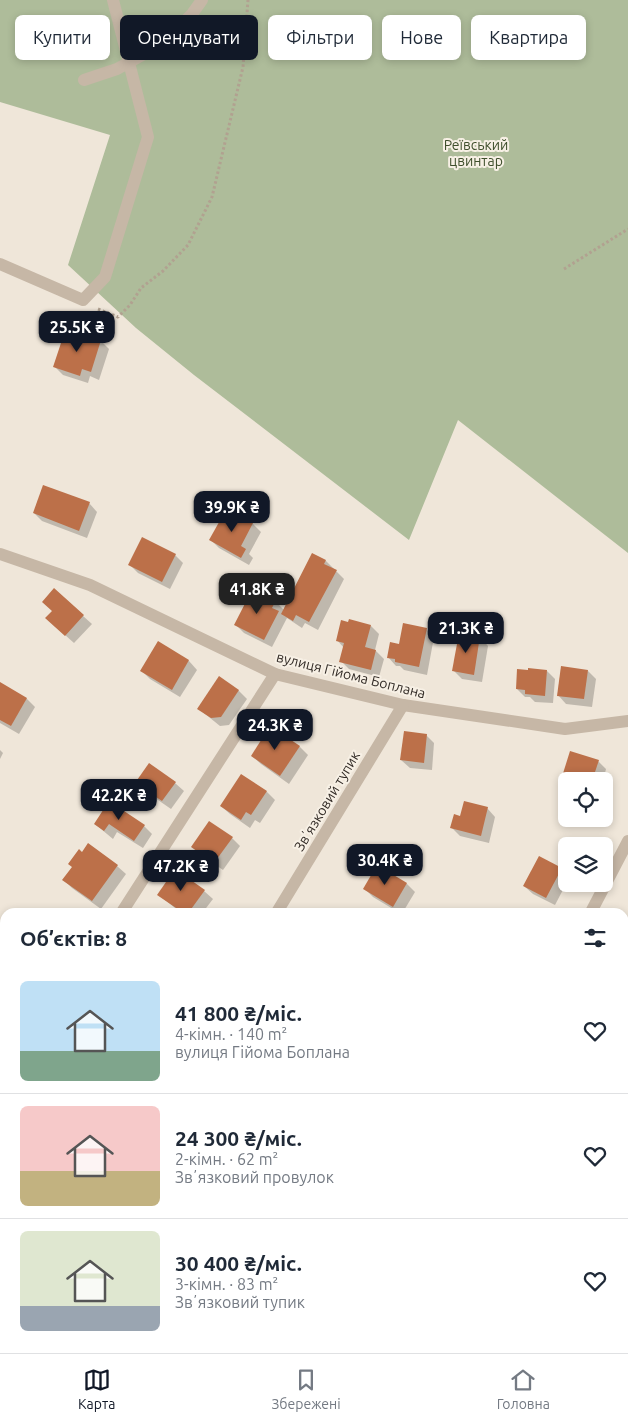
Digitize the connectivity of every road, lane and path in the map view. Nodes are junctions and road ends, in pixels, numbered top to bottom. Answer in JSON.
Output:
{"nodes":[{"id":1,"x":113,"y":0,"type":"edge"},
{"id":2,"x":202,"y":0,"type":"edge"},
{"id":3,"x":248,"y":0,"type":"edge"},
{"id":4,"x":84,"y":80,"type":"dead end"},
{"id":5,"x":628,"y":229,"type":"edge"},
{"id":6,"x":0,"y":264,"type":"edge"},
{"id":7,"x":564,"y":269,"type":"dead end"},
{"id":8,"x":84,"y":300,"type":"junction"},
{"id":9,"x":0,"y":554,"type":"edge"},
{"id":10,"x":276,"y":674,"type":"junction"},
{"id":11,"x":403,"y":705,"type":"junction"},
{"id":12,"x":628,"y":721,"type":"edge"},
{"id":13,"x":628,"y":841,"type":"edge"},
{"id":14,"x":125,"y":908,"type":"edge"},
{"id":15,"x":279,"y":908,"type":"edge"},
{"id":16,"x":593,"y":908,"type":"edge"}],
"edges":[{"from":1,"to":8,"type":"street"},
{"from":2,"to":4,"type":"street"},
{"from":3,"to":8,"type":"path"},
{"from":5,"to":7,"type":"path"},
{"from":6,"to":8,"type":"street"},
{"from":9,"to":10,"type":"street","name":"вулиця Гійома Боплана"},
{"from":10,"to":11,"type":"street","name":"вулиця Гійома Боплана"},
{"from":10,"to":14,"type":"street"},
{"from":11,"to":12,"type":"street","name":"вулиця Гійома Боплана"},
{"from":11,"to":15,"type":"street","name":"Звʼязковий тупик"},
{"from":13,"to":16,"type":"street"}]}
